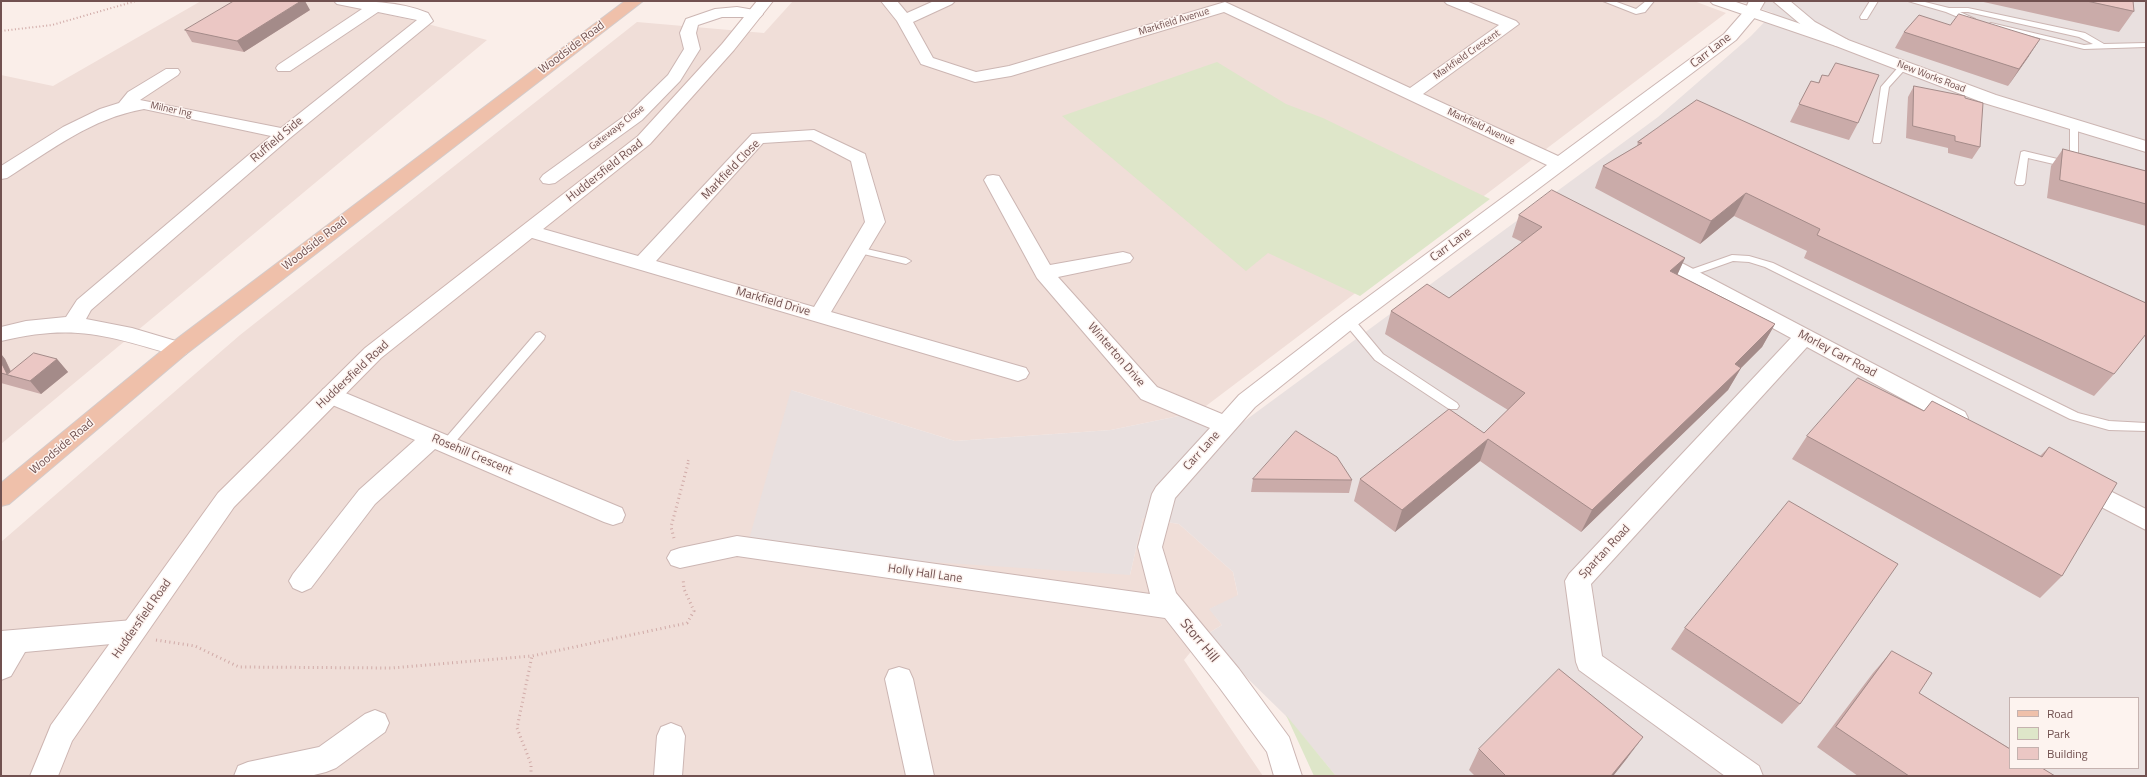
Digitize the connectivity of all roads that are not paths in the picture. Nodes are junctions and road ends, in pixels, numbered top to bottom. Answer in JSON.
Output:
{"nodes":[{"id":1,"x":342,"y":1,"type":"edge"},
{"id":2,"x":635,"y":1,"type":"edge"},
{"id":3,"x":889,"y":1,"type":"edge"},
{"id":4,"x":947,"y":1,"type":"edge"},
{"id":5,"x":1245,"y":1,"type":"edge"},
{"id":6,"x":1452,"y":1,"type":"edge"},
{"id":7,"x":1607,"y":1,"type":"edge"},
{"id":8,"x":1650,"y":1,"type":"edge"},
{"id":9,"x":1718,"y":1,"type":"edge"},
{"id":10,"x":1781,"y":1,"type":"edge"},
{"id":11,"x":1874,"y":1,"type":"edge"},
{"id":12,"x":1912,"y":1,"type":"edge"},
{"id":13,"x":1754,"y":6,"type":"edge"},
{"id":14,"x":375,"y":7,"type":"junction"},
{"id":15,"x":760,"y":7,"type":"edge"},
{"id":16,"x":1225,"y":7,"type":"junction"},
{"id":17,"x":1949,"y":10,"type":"junction"},
{"id":18,"x":1864,"y":17,"type":"dead end"},
{"id":19,"x":904,"y":20,"type":"junction"},
{"id":20,"x":1842,"y":43,"type":"junction"},
{"id":21,"x":2146,"y":45,"type":"edge"},
{"id":22,"x":2102,"y":46,"type":"junction"},
{"id":23,"x":1904,"y":66,"type":"junction"},
{"id":24,"x":284,"y":68,"type":"dead end"},
{"id":25,"x":172,"y":72,"type":"dead end"},
{"id":26,"x":1412,"y":94,"type":"junction"},
{"id":27,"x":126,"y":106,"type":"junction"},
{"id":28,"x":2074,"y":125,"type":"junction"},
{"id":29,"x":284,"y":134,"type":"junction"},
{"id":30,"x":1877,"y":141,"type":"dead end"},
{"id":31,"x":2146,"y":147,"type":"edge"},
{"id":32,"x":1560,"y":164,"type":"junction"},
{"id":33,"x":1,"y":174,"type":"edge"},
{"id":34,"x":550,"y":179,"type":"dead end"},
{"id":35,"x":993,"y":180,"type":"dead end"},
{"id":36,"x":2020,"y":183,"type":"dead end"},
{"id":37,"x":1528,"y":188,"type":"junction"},
{"id":38,"x":1549,"y":199,"type":"edge"},
{"id":39,"x":529,"y":231,"type":"junction"},
{"id":40,"x":1639,"y":248,"type":"edge"},
{"id":41,"x":858,"y":250,"type":"junction"},
{"id":42,"x":1123,"y":258,"type":"dead end"},
{"id":43,"x":906,"y":261,"type":"dead end"},
{"id":44,"x":642,"y":264,"type":"junction"},
{"id":45,"x":1044,"y":274,"type":"junction"},
{"id":46,"x":1688,"y":274,"type":"junction"},
{"id":47,"x":819,"y":315,"type":"junction"},
{"id":48,"x":1349,"y":322,"type":"junction"},
{"id":49,"x":72,"y":324,"type":"junction"},
{"id":50,"x":1,"y":334,"type":"edge"},
{"id":51,"x":540,"y":336,"type":"dead end"},
{"id":52,"x":1804,"y":336,"type":"junction"},
{"id":53,"x":178,"y":349,"type":"junction"},
{"id":54,"x":1018,"y":373,"type":"dead end"},
{"id":55,"x":331,"y":395,"type":"junction"},
{"id":56,"x":1453,"y":406,"type":"dead end"},
{"id":57,"x":1225,"y":425,"type":"junction"},
{"id":58,"x":1972,"y":426,"type":"edge"},
{"id":59,"x":2146,"y":427,"type":"edge"},
{"id":60,"x":439,"y":441,"type":"junction"},
{"id":61,"x":2062,"y":475,"type":"edge"},
{"id":62,"x":1164,"y":494,"type":"joint"},
{"id":63,"x":1,"y":497,"type":"edge"},
{"id":64,"x":613,"y":515,"type":"dead end"},
{"id":65,"x":2146,"y":520,"type":"edge"},
{"id":66,"x":680,"y":558,"type":"road end"},
{"id":67,"x":302,"y":581,"type":"dead end"},
{"id":68,"x":1171,"y":608,"type":"junction"},
{"id":69,"x":130,"y":636,"type":"junction"},
{"id":70,"x":9,"y":642,"type":"edge"},
{"id":71,"x":1,"y":668,"type":"edge"},
{"id":72,"x":899,"y":679,"type":"dead end"},
{"id":73,"x":375,"y":722,"type":"dead end"},
{"id":74,"x":671,"y":736,"type":"dead end"},
{"id":75,"x":44,"y":776,"type":"edge"},
{"id":76,"x":248,"y":776,"type":"edge"},
{"id":77,"x":668,"y":776,"type":"edge"},
{"id":78,"x":920,"y":776,"type":"edge"},
{"id":79,"x":1288,"y":776,"type":"edge"},
{"id":80,"x":1749,"y":776,"type":"edge"}],
"edges":[{"from":1,"to":14,"type":"street","name":"Ruffield Side"},
{"from":2,"to":53,"type":"main road","name":"Woodside Road"},
{"from":3,"to":19,"type":"street","name":"Markfield Avenue"},
{"from":4,"to":19,"type":"street"},
{"from":5,"to":16,"type":"street"},
{"from":6,"to":26,"type":"street","name":"Markfield Crescent"},
{"from":7,"to":8,"type":"lane"},
{"from":9,"to":13,"type":"street","name":"New Works Road"},
{"from":10,"to":20,"type":"street"},
{"from":11,"to":18,"type":"lane"},
{"from":12,"to":17,"type":"lane"},
{"from":13,"to":20,"type":"street","name":"New Works Road"},
{"from":13,"to":32,"type":"street","name":"Carr Lane"},
{"from":14,"to":24,"type":"street"},
{"from":14,"to":29,"type":"street","name":"Ruffield Side"},
{"from":15,"to":34,"type":"street","name":"Gateways Close"},
{"from":15,"to":39,"type":"street","name":"Huddersfield Road"},
{"from":16,"to":19,"type":"street","name":"Markfield Avenue"},
{"from":16,"to":26,"type":"street","name":"Markfield Avenue"},
{"from":17,"to":22,"type":"lane"},
{"from":17,"to":22,"type":"lane"},
{"from":20,"to":23,"type":"street","name":"New Works Road"},
{"from":21,"to":22,"type":"lane"},
{"from":23,"to":28,"type":"street","name":"New Works Road"},
{"from":23,"to":30,"type":"lane"},
{"from":25,"to":27,"type":"street"},
{"from":26,"to":32,"type":"street","name":"Markfield Avenue"},
{"from":27,"to":29,"type":"street","name":"Milner Ing"},
{"from":27,"to":33,"type":"street","name":"Milner Ing"},
{"from":28,"to":31,"type":"street","name":"New Works Road"},
{"from":28,"to":36,"type":"lane"},
{"from":29,"to":49,"type":"street","name":"Ruffield Side"},
{"from":32,"to":37,"type":"street","name":"Carr Lane"},
{"from":35,"to":45,"type":"street","name":"Winterton Drive"},
{"from":37,"to":38,"type":"street"},
{"from":37,"to":48,"type":"street","name":"Carr Lane"},
{"from":39,"to":44,"type":"street","name":"Markfield Drive"},
{"from":39,"to":55,"type":"street","name":"Huddersfield Road"},
{"from":40,"to":46,"type":"street","name":"Morley Carr Road"},
{"from":41,"to":43,"type":"lane"},
{"from":41,"to":44,"type":"street","name":"Markfield Close"},
{"from":41,"to":47,"type":"street","name":"Markfield Close"},
{"from":42,"to":45,"type":"street"},
{"from":44,"to":47,"type":"street","name":"Markfield Drive"},
{"from":45,"to":57,"type":"street","name":"Winterton Drive"},
{"from":46,"to":52,"type":"street","name":"Morley Carr Road"},
{"from":46,"to":59,"type":"lane"},
{"from":47,"to":54,"type":"street","name":"Markfield Drive"},
{"from":48,"to":56,"type":"lane"},
{"from":48,"to":57,"type":"street","name":"Carr Lane"},
{"from":49,"to":50,"type":"street"},
{"from":49,"to":53,"type":"street"},
{"from":51,"to":60,"type":"lane"},
{"from":52,"to":58,"type":"street","name":"Morley Carr Road"},
{"from":52,"to":80,"type":"street","name":"Spartan Road"},
{"from":53,"to":63,"type":"main road","name":"Woodside Road"},
{"from":55,"to":60,"type":"street","name":"Rosehill Crescent"},
{"from":55,"to":69,"type":"street","name":"Huddersfield Road"},
{"from":57,"to":62,"type":"street","name":"Carr Lane"},
{"from":60,"to":64,"type":"street","name":"Rosehill Crescent"},
{"from":60,"to":67,"type":"street"},
{"from":61,"to":65,"type":"street"},
{"from":62,"to":68,"type":"street","name":"Storr Hill"},
{"from":66,"to":68,"type":"street","name":"Holly Hall Lane"},
{"from":68,"to":79,"type":"street","name":"Storr Hill"},
{"from":69,"to":70,"type":"street"},
{"from":69,"to":75,"type":"street","name":"Huddersfield Road"},
{"from":70,"to":71,"type":"street"},
{"from":72,"to":78,"type":"street"},
{"from":73,"to":76,"type":"street"},
{"from":74,"to":77,"type":"street"}]}
